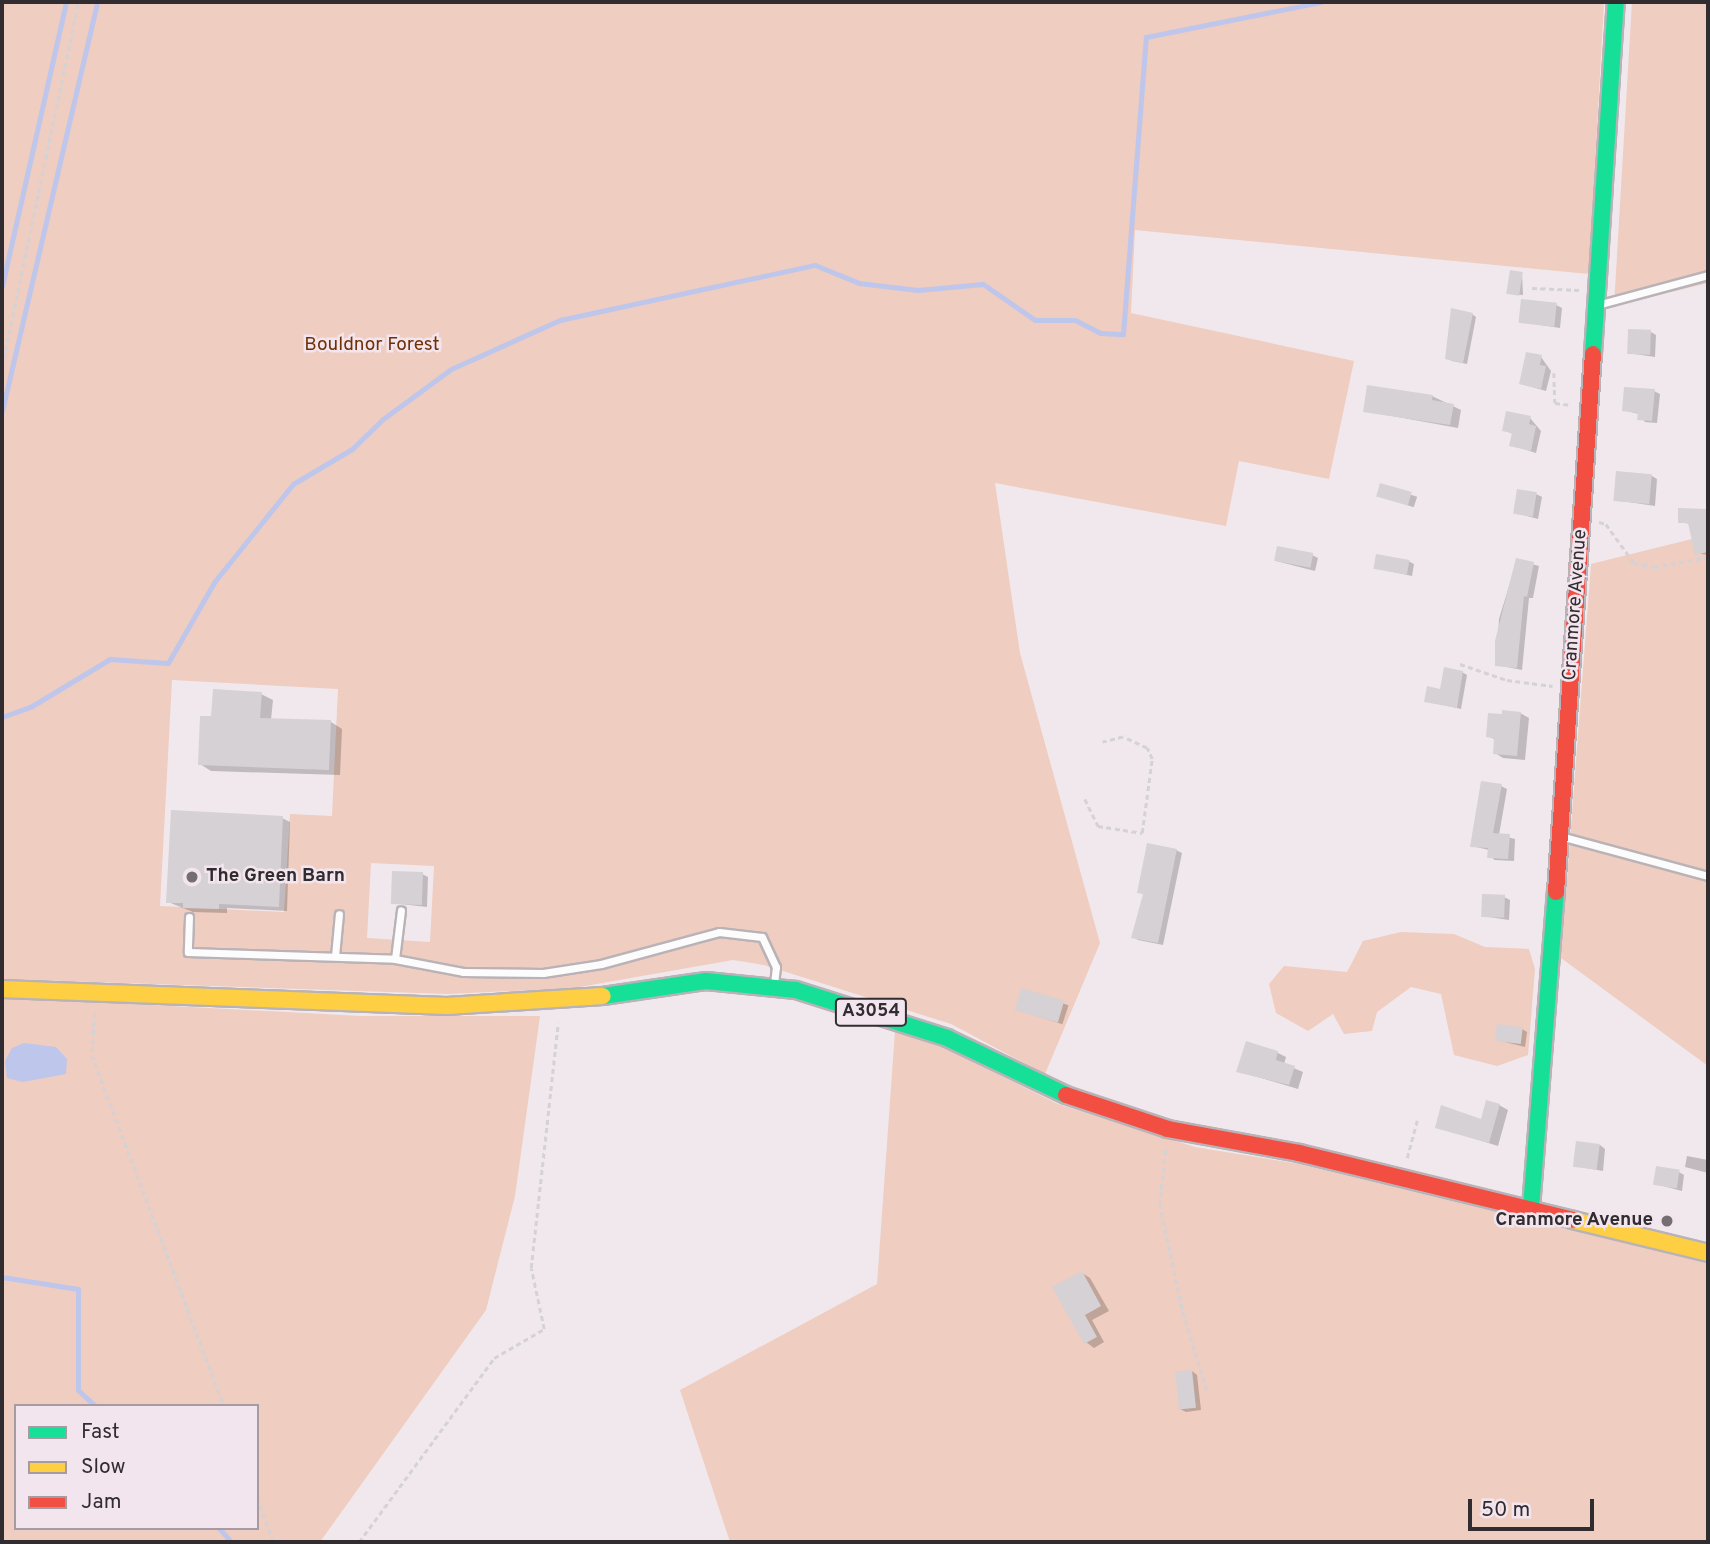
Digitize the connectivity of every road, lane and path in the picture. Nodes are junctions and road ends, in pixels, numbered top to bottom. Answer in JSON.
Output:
{"nodes":[{"id":1,"x":78,"y":2,"type":"edge"},
{"id":2,"x":1616,"y":2,"type":"edge"},
{"id":3,"x":1708,"y":275,"type":"edge"},
{"id":4,"x":1532,"y":288,"type":"dead end"},
{"id":5,"x":1597,"y":298,"type":"junction"},
{"id":6,"x":2,"y":367,"type":"edge"},
{"id":7,"x":1554,"y":373,"type":"dead end"},
{"id":8,"x":1589,"y":408,"type":"junction"},
{"id":9,"x":1582,"y":518,"type":"junction"},
{"id":10,"x":1708,"y":557,"type":"edge"},
{"id":11,"x":1460,"y":664,"type":"dead end"},
{"id":12,"x":1570,"y":688,"type":"junction"},
{"id":13,"x":1103,"y":742,"type":"dead end"},
{"id":14,"x":1085,"y":799,"type":"dead end"},
{"id":15,"x":1560,"y":836,"type":"junction"},
{"id":16,"x":1708,"y":876,"type":"edge"},
{"id":17,"x":401,"y":910,"type":"dead end"},
{"id":18,"x":339,"y":914,"type":"dead end"},
{"id":19,"x":189,"y":917,"type":"dead end"},
{"id":20,"x":335,"y":956,"type":"junction"},
{"id":21,"x":396,"y":960,"type":"junction"},
{"id":22,"x":774,"y":987,"type":"junction"},
{"id":23,"x":2,"y":989,"type":"edge"},
{"id":24,"x":97,"y":992,"type":"junction"},
{"id":25,"x":561,"y":1002,"type":"junction"},
{"id":26,"x":1417,"y":1120,"type":"dead end"},
{"id":27,"x":1168,"y":1129,"type":"junction"},
{"id":28,"x":1402,"y":1178,"type":"junction"},
{"id":29,"x":1531,"y":1208,"type":"junction"},
{"id":30,"x":1708,"y":1253,"type":"edge"},
{"id":31,"x":1207,"y":1391,"type":"dead end"},
{"id":32,"x":223,"y":1404,"type":"edge"},
{"id":33,"x":259,"y":1502,"type":"edge"},
{"id":34,"x":274,"y":1542,"type":"edge"},
{"id":35,"x":359,"y":1542,"type":"edge"}],
"edges":[{"from":1,"to":6,"type":"path"},
{"from":2,"to":5,"type":"main road","name":"Cranmore Avenue"},
{"from":3,"to":5,"type":"lane"},
{"from":4,"to":5,"type":"path"},
{"from":5,"to":8,"type":"main road","name":"Cranmore Avenue"},
{"from":7,"to":8,"type":"path"},
{"from":8,"to":9,"type":"main road","name":"Cranmore Avenue"},
{"from":9,"to":10,"type":"path"},
{"from":9,"to":12,"type":"main road","name":"Cranmore Avenue"},
{"from":11,"to":12,"type":"path"},
{"from":12,"to":15,"type":"main road","name":"Cranmore Avenue"},
{"from":13,"to":14,"type":"path"},
{"from":15,"to":16,"type":"lane"},
{"from":15,"to":29,"type":"main road","name":"Cranmore Avenue"},
{"from":17,"to":21,"type":"lane"},
{"from":18,"to":20,"type":"lane"},
{"from":19,"to":20,"type":"lane"},
{"from":20,"to":21,"type":"lane"},
{"from":21,"to":22,"type":"lane"},
{"from":22,"to":25,"type":"main road","number":"A3054"},
{"from":22,"to":27,"type":"main road","number":"A3054"},
{"from":23,"to":24,"type":"main road","number":"A3054"},
{"from":24,"to":25,"type":"main road","number":"A3054"},
{"from":24,"to":32,"type":"path"},
{"from":25,"to":35,"type":"path"},
{"from":26,"to":28,"type":"path"},
{"from":27,"to":28,"type":"main road","number":"A3054"},
{"from":27,"to":31,"type":"path"},
{"from":28,"to":29,"type":"main road","number":"A3054"},
{"from":29,"to":30,"type":"main road","number":"A3054"},
{"from":33,"to":34,"type":"path"}]}
